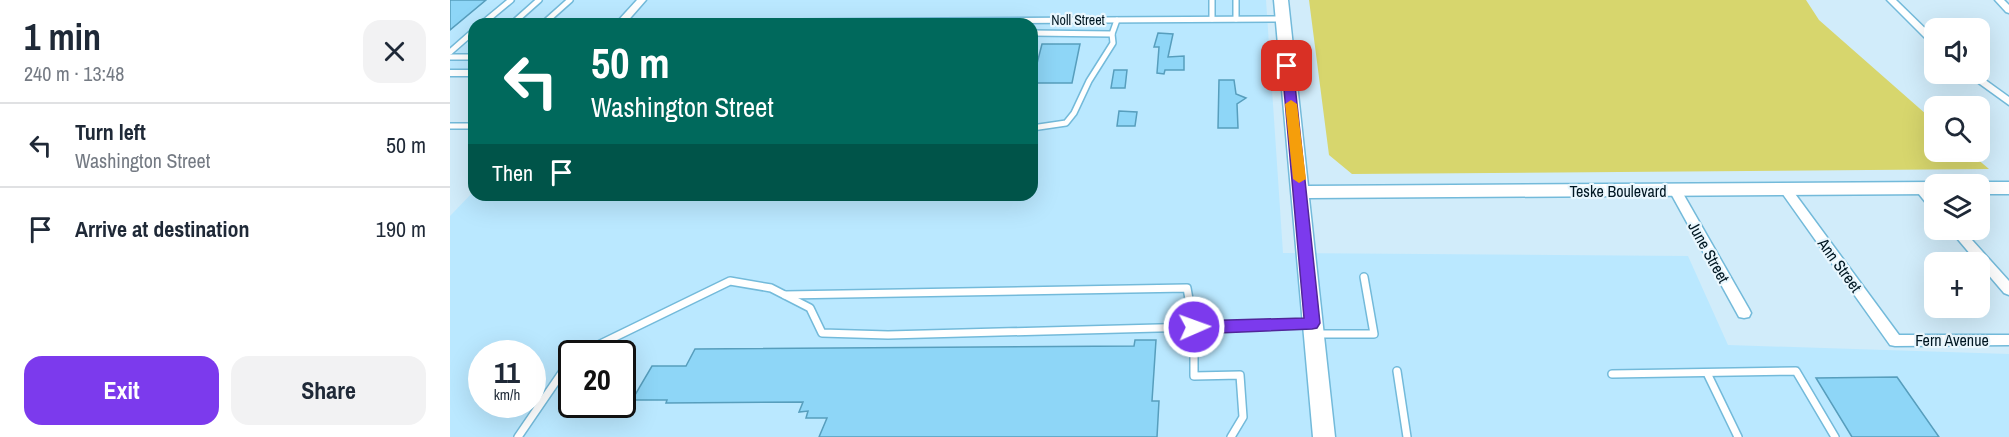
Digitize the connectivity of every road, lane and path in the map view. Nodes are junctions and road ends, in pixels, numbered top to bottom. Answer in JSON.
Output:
{"nodes":[{"id":1,"x":511,"y":0,"type":"edge"},
{"id":2,"x":539,"y":0,"type":"edge"},
{"id":3,"x":570,"y":0,"type":"edge"},
{"id":4,"x":642,"y":0,"type":"edge"},
{"id":5,"x":1212,"y":0,"type":"edge"},
{"id":6,"x":1236,"y":0,"type":"edge"},
{"id":7,"x":1281,"y":0,"type":"edge"},
{"id":8,"x":1891,"y":0,"type":"edge"},
{"id":9,"x":1999,"y":0,"type":"edge"},
{"id":10,"x":2009,"y":10,"type":"edge"},
{"id":11,"x":489,"y":18,"type":"edge"},
{"id":12,"x":519,"y":18,"type":"edge"},
{"id":13,"x":550,"y":18,"type":"edge"},
{"id":14,"x":626,"y":18,"type":"edge"},
{"id":15,"x":1212,"y":19,"type":"junction"},
{"id":16,"x":1236,"y":19,"type":"junction"},
{"id":17,"x":1283,"y":19,"type":"junction"},
{"id":18,"x":1117,"y":20,"type":"junction"},
{"id":19,"x":1038,"y":21,"type":"edge"},
{"id":20,"x":1924,"y":32,"type":"edge"},
{"id":21,"x":1038,"y":33,"type":"edge"},
{"id":22,"x":1112,"y":34,"type":"junction"},
{"id":23,"x":468,"y":36,"type":"edge"},
{"id":24,"x":450,"y":52,"type":"edge"},
{"id":25,"x":450,"y":57,"type":"edge"},
{"id":26,"x":468,"y":57,"type":"edge"},
{"id":27,"x":450,"y":73,"type":"edge"},
{"id":28,"x":468,"y":73,"type":"edge"},
{"id":29,"x":1985,"y":84,"type":"edge"},
{"id":30,"x":2009,"y":102,"type":"edge"},
{"id":31,"x":450,"y":126,"type":"edge"},
{"id":32,"x":468,"y":126,"type":"edge"},
{"id":33,"x":1038,"y":128,"type":"edge"},
{"id":34,"x":1924,"y":188,"type":"edge"},
{"id":35,"x":1990,"y":188,"type":"edge"},
{"id":36,"x":2009,"y":188,"type":"edge"},
{"id":37,"x":1675,"y":190,"type":"junction"},
{"id":38,"x":1786,"y":190,"type":"junction"},
{"id":39,"x":1301,"y":192,"type":"junction"},
{"id":40,"x":1965,"y":240,"type":"edge"},
{"id":41,"x":1364,"y":277,"type":"dead end"},
{"id":42,"x":2009,"y":290,"type":"edge"},
{"id":43,"x":784,"y":295,"type":"junction"},
{"id":44,"x":1744,"y":313,"type":"dead end"},
{"id":45,"x":1194,"y":327,"type":"junction"},
{"id":46,"x":1313,"y":329,"type":"junction"},
{"id":47,"x":609,"y":340,"type":"edge"},
{"id":48,"x":2009,"y":340,"type":"edge"},
{"id":49,"x":1895,"y":341,"type":"joint"},
{"id":50,"x":1397,"y":371,"type":"dead end"},
{"id":51,"x":1707,"y":373,"type":"junction"},
{"id":52,"x":1612,"y":374,"type":"dead end"},
{"id":53,"x":558,"y":378,"type":"edge"},
{"id":54,"x":518,"y":437,"type":"edge"},
{"id":55,"x":1231,"y":437,"type":"edge"},
{"id":56,"x":1324,"y":437,"type":"edge"},
{"id":57,"x":1407,"y":437,"type":"edge"},
{"id":58,"x":1738,"y":437,"type":"edge"},
{"id":59,"x":1835,"y":437,"type":"edge"}],
"edges":[{"from":1,"to":11,"type":"lane"},
{"from":2,"to":12,"type":"lane"},
{"from":3,"to":13,"type":"lane"},
{"from":4,"to":14,"type":"street"},
{"from":5,"to":15,"type":"lane"},
{"from":6,"to":16,"type":"lane"},
{"from":7,"to":17,"type":"street"},
{"from":8,"to":20,"type":"street"},
{"from":9,"to":10,"type":"street"},
{"from":15,"to":16,"type":"lane","name":"Noll Street"},
{"from":15,"to":18,"type":"lane","name":"Noll Street"},
{"from":16,"to":17,"type":"lane","name":"Noll Street"},
{"from":17,"to":39,"type":"street"},
{"from":18,"to":19,"type":"lane","name":"Noll Street"},
{"from":18,"to":22,"type":"lane"},
{"from":21,"to":22,"type":"lane"},
{"from":22,"to":33,"type":"lane"},
{"from":23,"to":24,"type":"lane"},
{"from":25,"to":26,"type":"lane"},
{"from":27,"to":28,"type":"street"},
{"from":29,"to":30,"type":"street"},
{"from":31,"to":32,"type":"lane"},
{"from":34,"to":38,"type":"street","name":"Teske Boulevard"},
{"from":35,"to":36,"type":"street"},
{"from":37,"to":38,"type":"street","name":"Teske Boulevard"},
{"from":37,"to":39,"type":"street","name":"Teske Boulevard"},
{"from":37,"to":44,"type":"street","name":"June Street"},
{"from":38,"to":49,"type":"street","name":"Ann Street"},
{"from":39,"to":46,"type":"street"},
{"from":40,"to":42,"type":"street"},
{"from":41,"to":46,"type":"lane"},
{"from":43,"to":45,"type":"lane"},
{"from":43,"to":45,"type":"lane"},
{"from":43,"to":47,"type":"lane"},
{"from":45,"to":46,"type":"lane"},
{"from":45,"to":55,"type":"lane"},
{"from":46,"to":56,"type":"street"},
{"from":48,"to":49,"type":"street","name":"Fern Avenue"},
{"from":50,"to":57,"type":"lane"},
{"from":51,"to":52,"type":"lane"},
{"from":51,"to":58,"type":"lane"},
{"from":51,"to":59,"type":"lane"},
{"from":53,"to":54,"type":"lane"}]}
